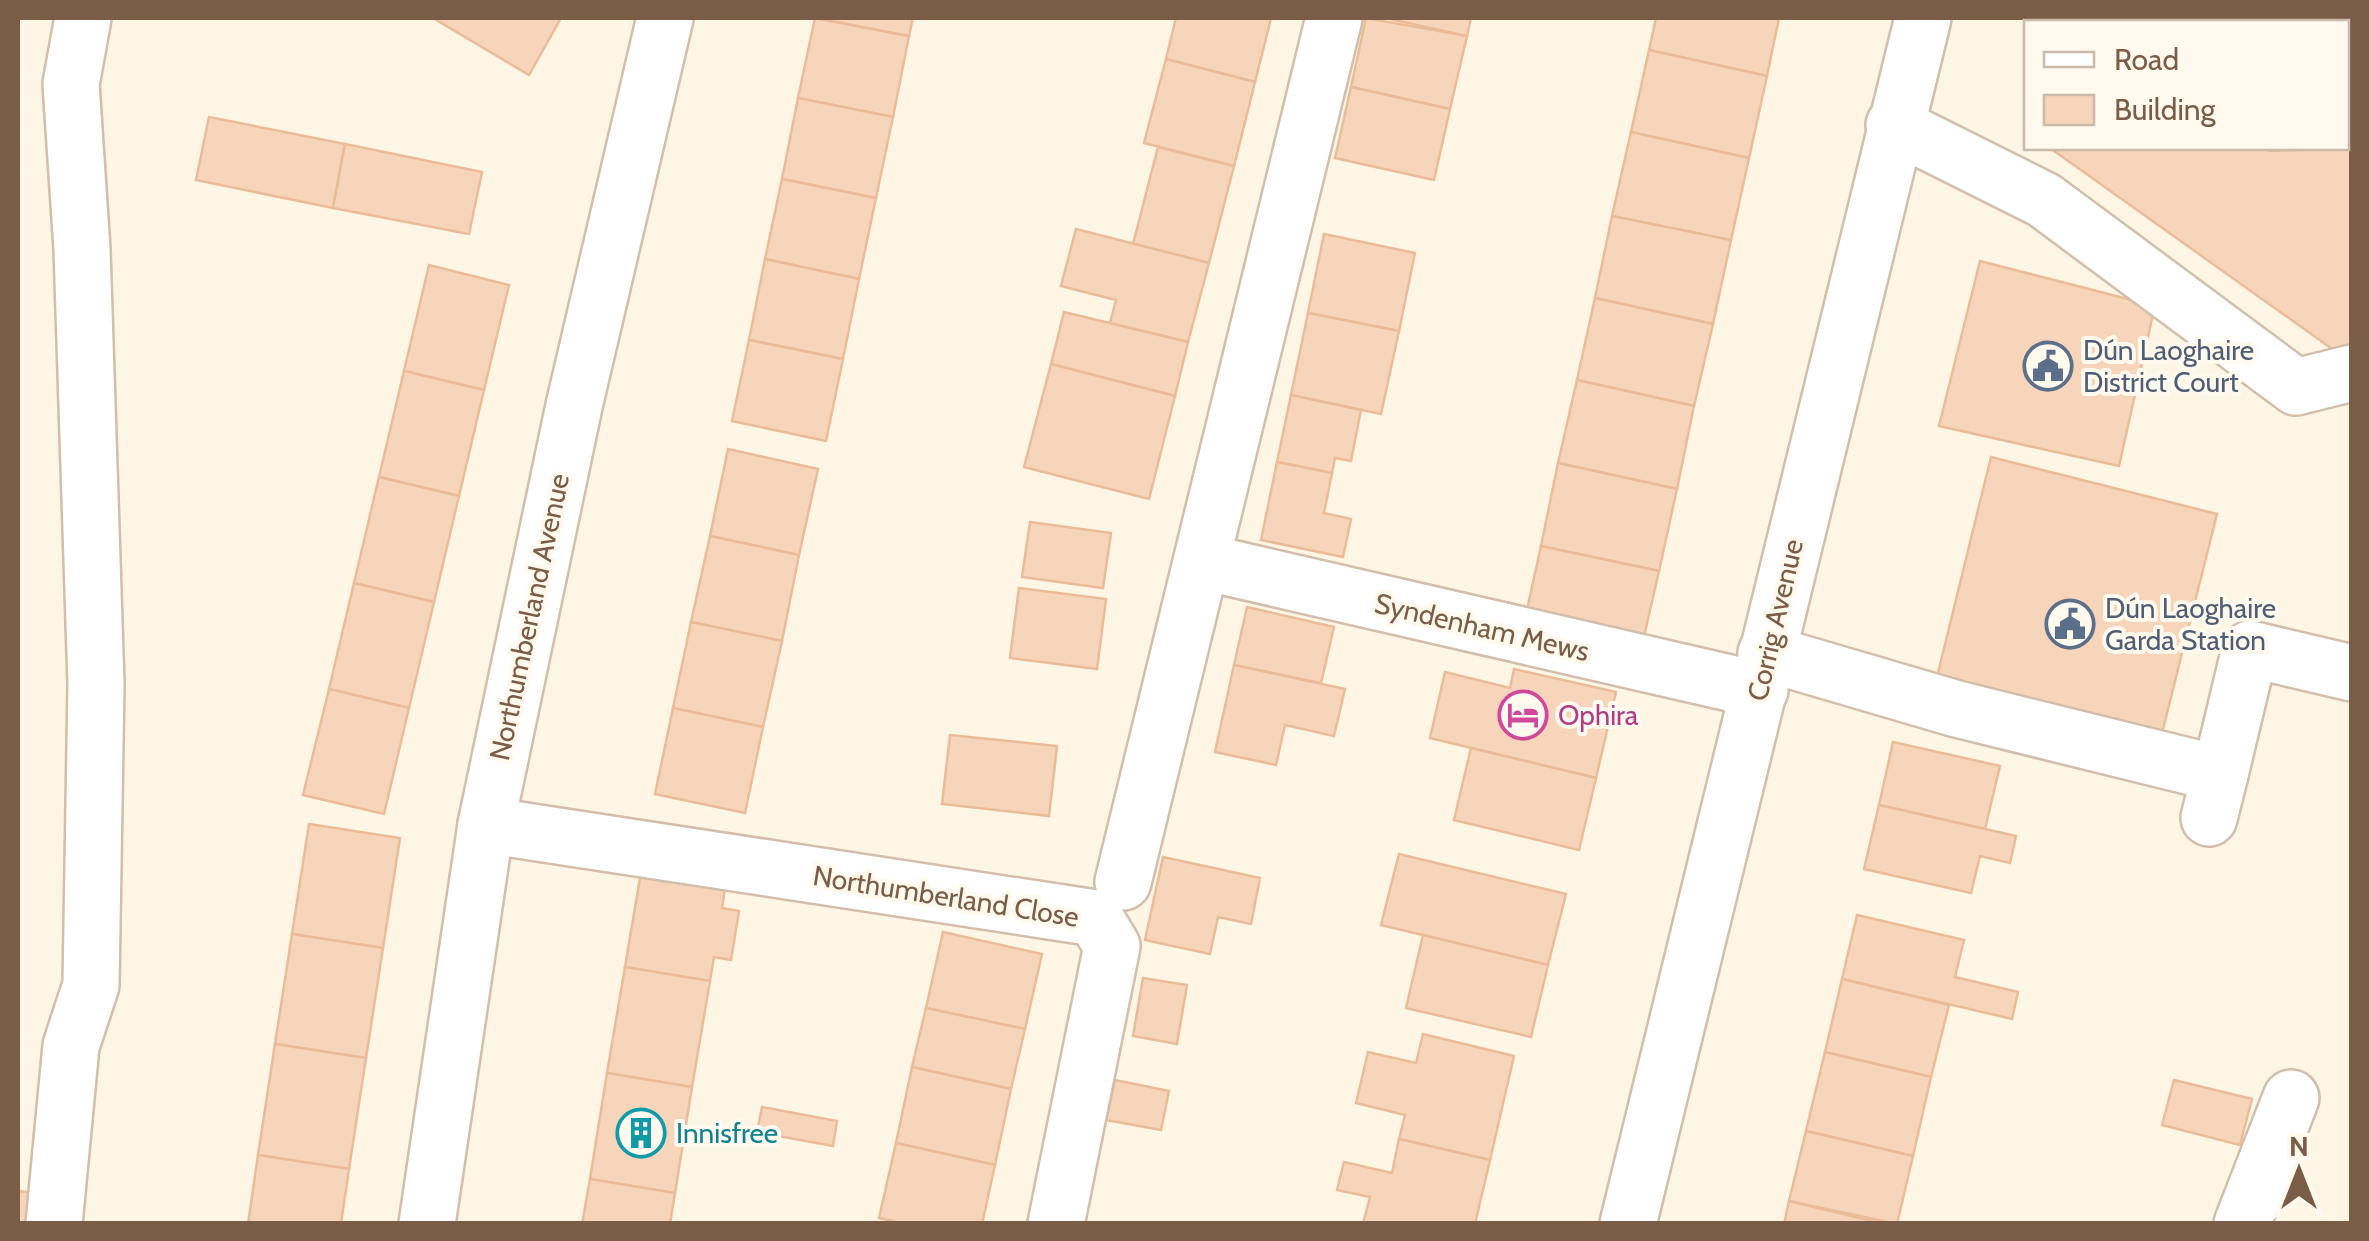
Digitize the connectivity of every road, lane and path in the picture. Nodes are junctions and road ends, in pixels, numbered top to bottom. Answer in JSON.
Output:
{"nodes":[{"id":1,"x":83,"y":18,"type":"edge"},
{"id":2,"x":665,"y":18,"type":"edge"},
{"id":3,"x":1334,"y":18,"type":"edge"},
{"id":4,"x":1923,"y":18,"type":"edge"},
{"id":5,"x":1894,"y":125,"type":"junction"},
{"id":6,"x":2352,"y":372,"type":"edge"},
{"id":7,"x":1204,"y":562,"type":"junction"},
{"id":8,"x":1763,"y":672,"type":"junction"},
{"id":9,"x":2352,"y":673,"type":"edge"},
{"id":10,"x":486,"y":825,"type":"junction"},
{"id":11,"x":1123,"y":882,"type":"dead end"},
{"id":12,"x":2291,"y":1098,"type":"dead end"},
{"id":13,"x":54,"y":1224,"type":"edge"},
{"id":14,"x":428,"y":1224,"type":"edge"},
{"id":15,"x":1056,"y":1224,"type":"edge"},
{"id":16,"x":1628,"y":1224,"type":"edge"},
{"id":17,"x":2242,"y":1224,"type":"edge"}],
"edges":[{"from":1,"to":13,"type":"street"},
{"from":2,"to":10,"type":"street","name":"Northumberland Avenue"},
{"from":3,"to":7,"type":"street"},
{"from":4,"to":5,"type":"street","name":"Corrig Avenue"},
{"from":5,"to":6,"type":"street"},
{"from":5,"to":8,"type":"street","name":"Corrig Avenue"},
{"from":7,"to":8,"type":"street","name":"Syndenham Mews"},
{"from":7,"to":11,"type":"street"},
{"from":8,"to":9,"type":"street","name":"Syndenham Mews"},
{"from":8,"to":16,"type":"street","name":"Corrig Avenue"},
{"from":10,"to":14,"type":"street","name":"Northumberland Avenue"},
{"from":10,"to":15,"type":"street","name":"Northumberland Close"},
{"from":12,"to":17,"type":"street"}]}
